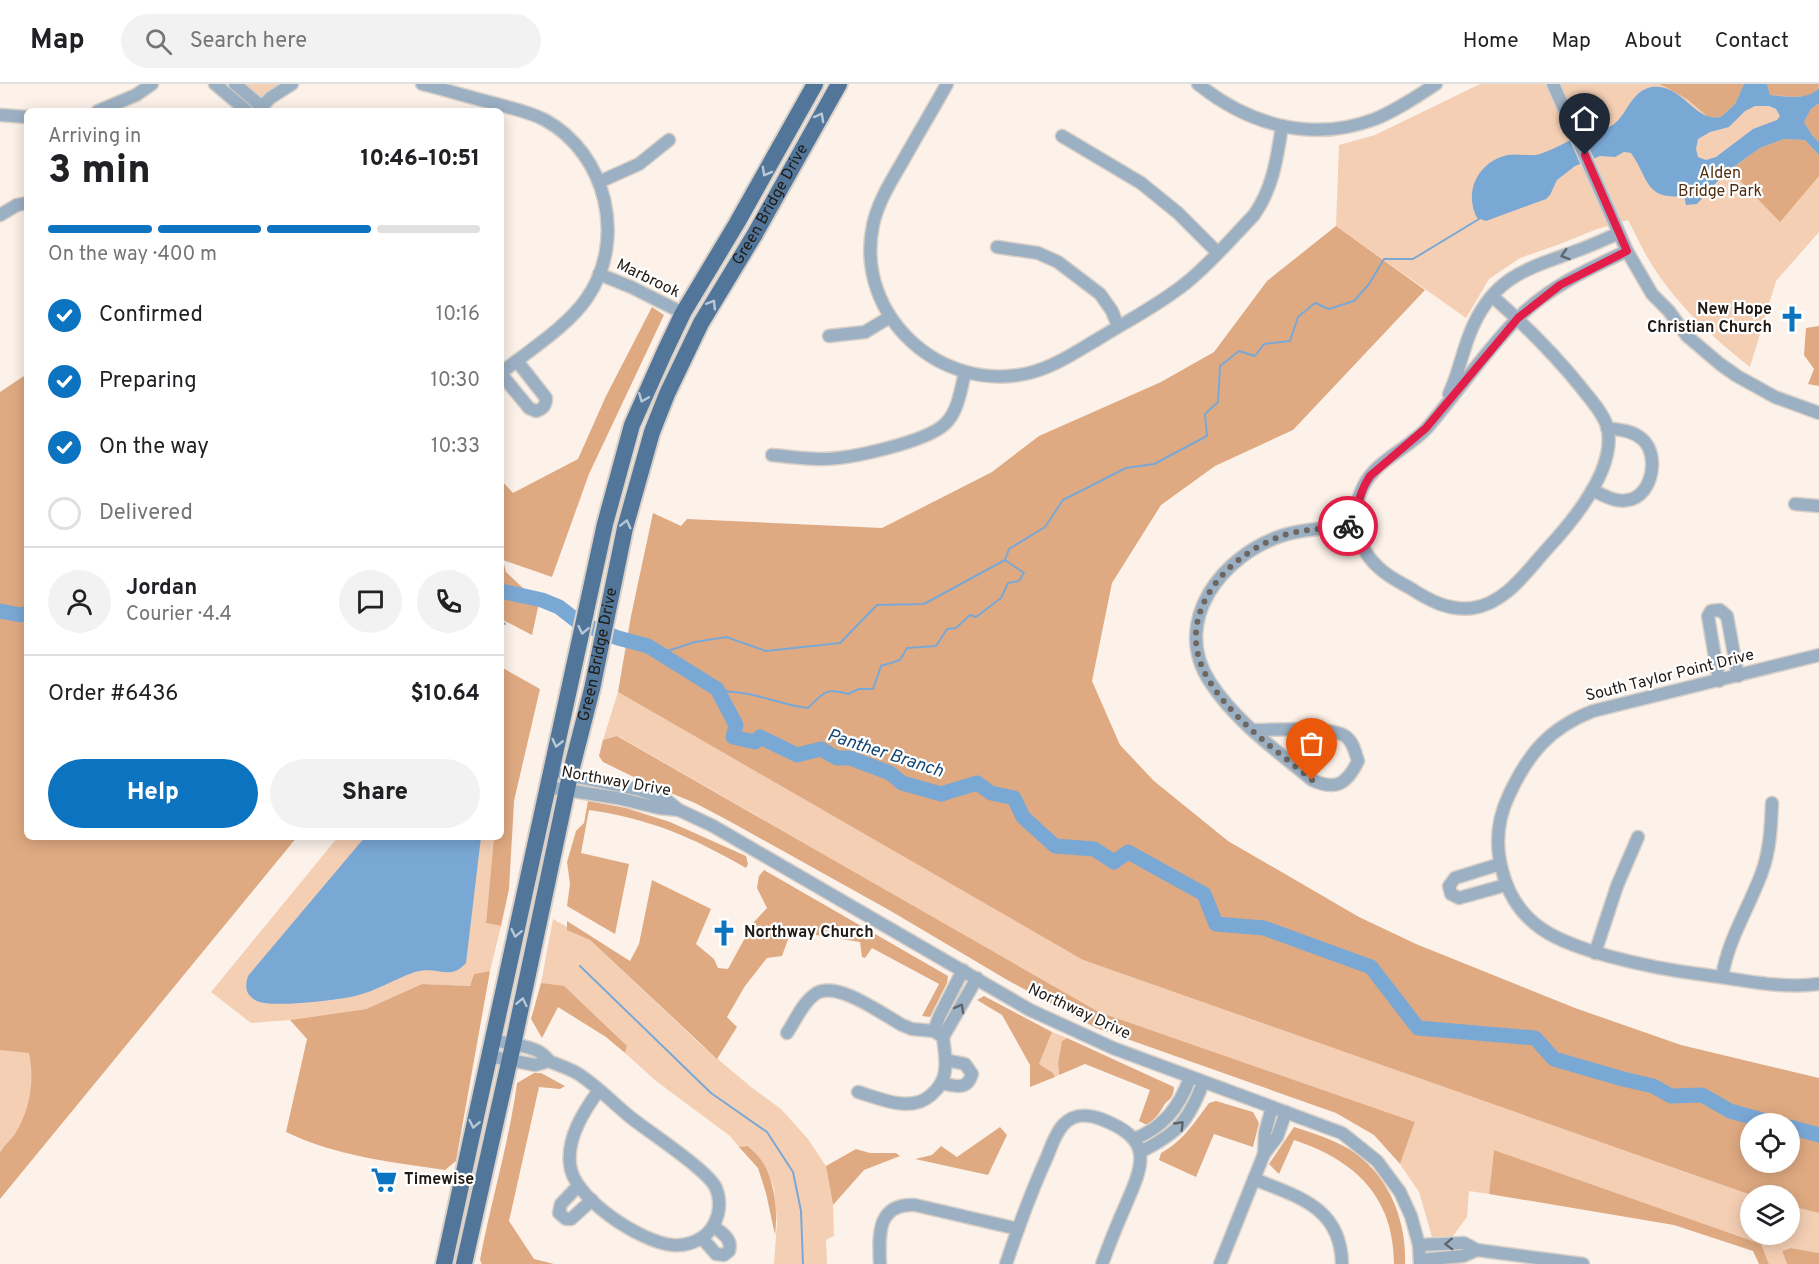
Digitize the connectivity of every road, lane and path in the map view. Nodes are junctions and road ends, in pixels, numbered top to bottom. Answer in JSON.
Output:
{"nodes":[{"id":1,"x":153,"y":84,"type":"edge"},
{"id":2,"x":215,"y":84,"type":"edge"},
{"id":3,"x":235,"y":84,"type":"edge"},
{"id":4,"x":292,"y":84,"type":"edge"},
{"id":5,"x":422,"y":84,"type":"edge"},
{"id":6,"x":815,"y":84,"type":"edge"},
{"id":7,"x":839,"y":84,"type":"edge"},
{"id":8,"x":947,"y":84,"type":"edge"},
{"id":9,"x":1198,"y":84,"type":"edge"},
{"id":10,"x":1436,"y":84,"type":"edge"},
{"id":11,"x":1553,"y":84,"type":"edge"},
{"id":12,"x":105,"y":108,"type":"edge"},
{"id":13,"x":243,"y":108,"type":"edge"},
{"id":14,"x":259,"y":108,"type":"edge"},
{"id":15,"x":261,"y":108,"type":"edge"},
{"id":16,"x":0,"y":115,"type":"edge"},
{"id":17,"x":24,"y":117,"type":"edge"},
{"id":18,"x":1282,"y":126,"type":"junction"},
{"id":19,"x":1062,"y":136,"type":"dead end"},
{"id":20,"x":669,"y":140,"type":"dead end"},
{"id":21,"x":599,"y":182,"type":"junction"},
{"id":22,"x":24,"y":204,"type":"edge"},
{"id":23,"x":0,"y":215,"type":"edge"},
{"id":24,"x":1619,"y":233,"type":"junction"},
{"id":25,"x":997,"y":247,"type":"dead end"},
{"id":26,"x":1627,"y":251,"type":"junction"},
{"id":27,"x":1217,"y":252,"type":"junction"},
{"id":28,"x":599,"y":274,"type":"junction"},
{"id":29,"x":1492,"y":296,"type":"junction"},
{"id":30,"x":683,"y":313,"type":"junction"},
{"id":31,"x":890,"y":317,"type":"junction"},
{"id":32,"x":1518,"y":318,"type":"junction"},
{"id":33,"x":1118,"y":326,"type":"junction"},
{"id":34,"x":829,"y":336,"type":"dead end"},
{"id":35,"x":517,"y":361,"type":"junction"},
{"id":36,"x":504,"y":372,"type":"edge"},
{"id":37,"x":965,"y":372,"type":"junction"},
{"id":38,"x":504,"y":378,"type":"edge"},
{"id":39,"x":1440,"y":410,"type":"junction"},
{"id":40,"x":1819,"y":413,"type":"edge"},
{"id":41,"x":1607,"y":428,"type":"junction"},
{"id":42,"x":652,"y":432,"type":"junction"},
{"id":43,"x":772,"y":455,"type":"dead end"},
{"id":44,"x":1593,"y":490,"type":"junction"},
{"id":45,"x":1795,"y":504,"type":"dead end"},
{"id":46,"x":1819,"y":506,"type":"edge"},
{"id":47,"x":1356,"y":525,"type":"junction"},
{"id":48,"x":1819,"y":655,"type":"edge"},
{"id":49,"x":1738,"y":676,"type":"junction"},
{"id":50,"x":1719,"y":681,"type":"junction"},
{"id":51,"x":1253,"y":730,"type":"junction"},
{"id":52,"x":549,"y":779,"type":"junction"},
{"id":53,"x":568,"y":783,"type":"junction"},
{"id":54,"x":1772,"y":803,"type":"dead end"},
{"id":55,"x":1638,"y":837,"type":"dead end"},
{"id":56,"x":1500,"y":864,"type":"junction"},
{"id":57,"x":1506,"y":885,"type":"junction"},
{"id":58,"x":1595,"y":953,"type":"junction"},
{"id":59,"x":963,"y":970,"type":"junction"},
{"id":60,"x":1722,"y":977,"type":"junction"},
{"id":61,"x":977,"y":978,"type":"junction"},
{"id":62,"x":1819,"y":984,"type":"edge"},
{"id":63,"x":787,"y":1033,"type":"dead end"},
{"id":64,"x":939,"y":1034,"type":"junction"},
{"id":65,"x":491,"y":1048,"type":"junction"},
{"id":66,"x":512,"y":1052,"type":"junction"},
{"id":67,"x":946,"y":1060,"type":"junction"},
{"id":68,"x":1190,"y":1078,"type":"junction"},
{"id":69,"x":941,"y":1083,"type":"junction"},
{"id":70,"x":1203,"y":1083,"type":"junction"},
{"id":71,"x":600,"y":1090,"type":"junction"},
{"id":72,"x":858,"y":1092,"type":"dead end"},
{"id":73,"x":1272,"y":1107,"type":"junction"},
{"id":74,"x":1286,"y":1112,"type":"junction"},
{"id":75,"x":1134,"y":1139,"type":"junction"},
{"id":76,"x":1140,"y":1152,"type":"junction"},
{"id":77,"x":1264,"y":1154,"type":"junction"},
{"id":78,"x":1254,"y":1179,"type":"junction"},
{"id":79,"x":482,"y":1184,"type":"junction"},
{"id":80,"x":461,"y":1185,"type":"junction"},
{"id":81,"x":578,"y":1186,"type":"junction"},
{"id":82,"x":592,"y":1200,"type":"junction"},
{"id":83,"x":714,"y":1226,"type":"junction"},
{"id":84,"x":1018,"y":1229,"type":"junction"},
{"id":85,"x":702,"y":1238,"type":"junction"},
{"id":86,"x":1419,"y":1245,"type":"junction"},
{"id":87,"x":1477,"y":1250,"type":"junction"},
{"id":88,"x":1515,"y":1259,"type":"edge"},
{"id":89,"x":1420,"y":1262,"type":"edge"},
{"id":90,"x":444,"y":1264,"type":"edge"},
{"id":91,"x":464,"y":1264,"type":"edge"},
{"id":92,"x":880,"y":1264,"type":"edge"},
{"id":93,"x":1006,"y":1264,"type":"edge"},
{"id":94,"x":1102,"y":1264,"type":"edge"},
{"id":95,"x":1220,"y":1264,"type":"edge"},
{"id":96,"x":1342,"y":1264,"type":"edge"},
{"id":97,"x":1583,"y":1264,"type":"edge"}],
"edges":[{"from":1,"to":12,"type":"street"},
{"from":2,"to":13,"type":"street"},
{"from":3,"to":14,"type":"street"},
{"from":4,"to":15,"type":"street"},
{"from":5,"to":21,"type":"street"},
{"from":6,"to":30,"type":"main road","name":"Green Bridge Drive","one_way":true},
{"from":42,"to":7,"type":"main road","name":"Green Bridge Drive","one_way":true},
{"from":8,"to":31,"type":"street"},
{"from":9,"to":18,"type":"street"},
{"from":10,"to":18,"type":"street"},
{"from":11,"to":24,"type":"street"},
{"from":16,"to":17,"type":"street"},
{"from":18,"to":27,"type":"street"},
{"from":19,"to":27,"type":"street"},
{"from":20,"to":21,"type":"street"},
{"from":21,"to":28,"type":"street"},
{"from":22,"to":23,"type":"street"},
{"from":24,"to":26,"type":"street"},
{"from":24,"to":29,"type":"street","one_way":true},
{"from":25,"to":33,"type":"street"},
{"from":26,"to":32,"type":"street"},
{"from":26,"to":40,"type":"street"},
{"from":27,"to":33,"type":"street"},
{"from":28,"to":30,"type":"street","name":"Marbrook"},
{"from":28,"to":35,"type":"street"},
{"from":29,"to":32,"type":"street"},
{"from":29,"to":39,"type":"street"},
{"from":30,"to":42,"type":"main road"},
{"from":30,"to":52,"type":"main road","name":"Green Bridge Drive","one_way":true},
{"from":31,"to":34,"type":"street"},
{"from":31,"to":37,"type":"street"},
{"from":32,"to":39,"type":"street"},
{"from":32,"to":41,"type":"street"},
{"from":33,"to":37,"type":"street"},
{"from":35,"to":36,"type":"street"},
{"from":35,"to":38,"type":"street"},
{"from":37,"to":43,"type":"street"},
{"from":39,"to":47,"type":"street"},
{"from":41,"to":44,"type":"street"},
{"from":41,"to":44,"type":"street"},
{"from":53,"to":42,"type":"main road","name":"Green Bridge Drive","one_way":true},
{"from":44,"to":47,"type":"street"},
{"from":45,"to":46,"type":"street"},
{"from":47,"to":51,"type":"street"},
{"from":48,"to":49,"type":"street","name":"South Taylor Point Drive"},
{"from":49,"to":50,"type":"street","name":"South Taylor Point Drive"},
{"from":49,"to":50,"type":"street"},
{"from":50,"to":56,"type":"street","name":"South Taylor Point Drive"},
{"from":51,"to":51,"type":"street"},
{"from":52,"to":53,"type":"street","name":"Northway Drive"},
{"from":52,"to":65,"type":"main road","name":"Green Bridge Drive","one_way":true},
{"from":53,"to":59,"type":"street","name":"Northway Drive"},
{"from":66,"to":53,"type":"main road","name":"Green Bridge Drive","one_way":true},
{"from":54,"to":60,"type":"street"},
{"from":55,"to":58,"type":"street"},
{"from":56,"to":57,"type":"street","name":"South Taylor Point Drive"},
{"from":56,"to":57,"type":"street"},
{"from":57,"to":58,"type":"street","name":"South Taylor Point Drive"},
{"from":58,"to":60,"type":"street","name":"South Taylor Point Drive"},
{"from":59,"to":61,"type":"street","name":"Northway Drive"},
{"from":59,"to":64,"type":"street"},
{"from":60,"to":62,"type":"street","name":"South Taylor Point Drive"},
{"from":64,"to":61,"type":"street","one_way":true},
{"from":61,"to":68,"type":"street","name":"Northway Drive"},
{"from":63,"to":64,"type":"street"},
{"from":64,"to":67,"type":"street"},
{"from":65,"to":66,"type":"street"},
{"from":65,"to":80,"type":"main road","name":"Green Bridge Drive","one_way":true},
{"from":66,"to":71,"type":"street"},
{"from":66,"to":79,"type":"main road","name":"Green Bridge Drive"},
{"from":67,"to":69,"type":"street"},
{"from":67,"to":69,"type":"street"},
{"from":68,"to":70,"type":"street","name":"Northway Drive"},
{"from":68,"to":75,"type":"street"},
{"from":69,"to":72,"type":"street"},
{"from":70,"to":73,"type":"street","name":"Northway Drive"},
{"from":76,"to":70,"type":"street","one_way":true},
{"from":71,"to":81,"type":"street"},
{"from":71,"to":83,"type":"street"},
{"from":73,"to":74,"type":"street","name":"Northway Drive"},
{"from":73,"to":77,"type":"street"},
{"from":74,"to":77,"type":"street"},
{"from":74,"to":86,"type":"street","name":"Northway Drive"},
{"from":75,"to":76,"type":"street"},
{"from":75,"to":84,"type":"street"},
{"from":76,"to":94,"type":"street"},
{"from":77,"to":78,"type":"street"},
{"from":78,"to":95,"type":"street"},
{"from":78,"to":96,"type":"street"},
{"from":79,"to":80,"type":"main road"},
{"from":79,"to":91,"type":"main road","name":"Green Bridge Drive"},
{"from":80,"to":90,"type":"main road","name":"Green Bridge Drive"},
{"from":81,"to":82,"type":"street"},
{"from":81,"to":82,"type":"street"},
{"from":82,"to":85,"type":"street"},
{"from":83,"to":85,"type":"street"},
{"from":83,"to":85,"type":"street"},
{"from":84,"to":92,"type":"street"},
{"from":84,"to":93,"type":"street"},
{"from":87,"to":86,"type":"street","one_way":true},
{"from":86,"to":89,"type":"street","name":"Northway Drive"},
{"from":87,"to":88,"type":"street"},
{"from":87,"to":89,"type":"street"},
{"from":88,"to":97,"type":"street"}]}
